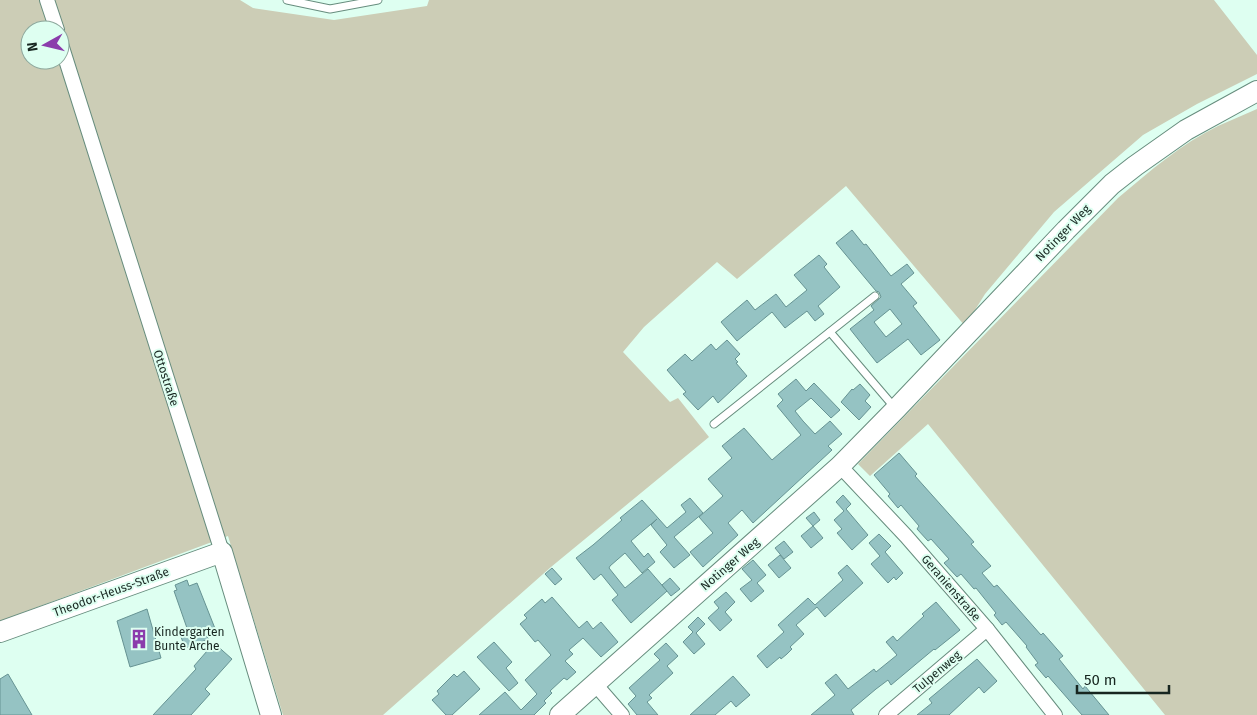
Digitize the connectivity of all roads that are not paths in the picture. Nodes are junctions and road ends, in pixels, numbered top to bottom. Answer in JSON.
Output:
{"nodes":[{"id":1,"x":47,"y":0,"type":"edge"},
{"id":2,"x":287,"y":0,"type":"edge"},
{"id":3,"x":378,"y":0,"type":"edge"},
{"id":4,"x":54,"y":20,"type":"edge"},
{"id":5,"x":69,"y":70,"type":"edge"},
{"id":6,"x":1257,"y":91,"type":"edge"},
{"id":7,"x":875,"y":296,"type":"dead end"},
{"id":8,"x":833,"y":330,"type":"junction"},
{"id":9,"x":896,"y":410,"type":"junction"},
{"id":10,"x":714,"y":424,"type":"dead end"},
{"id":11,"x":840,"y":466,"type":"junction"},
{"id":12,"x":222,"y":552,"type":"junction"},
{"id":13,"x":988,"y":629,"type":"junction"},
{"id":14,"x":0,"y":632,"type":"edge"},
{"id":15,"x":595,"y":684,"type":"junction"},
{"id":16,"x":271,"y":715,"type":"edge"},
{"id":17,"x":560,"y":715,"type":"edge"},
{"id":18,"x":622,"y":715,"type":"edge"},
{"id":19,"x":886,"y":715,"type":"edge"},
{"id":20,"x":1055,"y":715,"type":"edge"}],
"edges":[{"from":1,"to":4,"type":"street"},
{"from":2,"to":3,"type":"lane"},
{"from":5,"to":12,"type":"street","name":"Ottostraße"},
{"from":6,"to":9,"type":"street","name":"Notinger Weg"},
{"from":7,"to":8,"type":"lane"},
{"from":8,"to":9,"type":"lane"},
{"from":8,"to":10,"type":"lane"},
{"from":9,"to":11,"type":"street","name":"Notinger Weg"},
{"from":11,"to":13,"type":"street","name":"Geranienstraße"},
{"from":11,"to":15,"type":"street","name":"Notinger Weg"},
{"from":12,"to":14,"type":"street","name":"Theodor-Heuss-Straße"},
{"from":12,"to":16,"type":"street","name":"Ottostraße"},
{"from":13,"to":19,"type":"street","name":"Tulpenweg"},
{"from":13,"to":20,"type":"street","name":"Geranienstraße"},
{"from":15,"to":17,"type":"street","name":"Notinger Weg"},
{"from":15,"to":18,"type":"street"}]}
